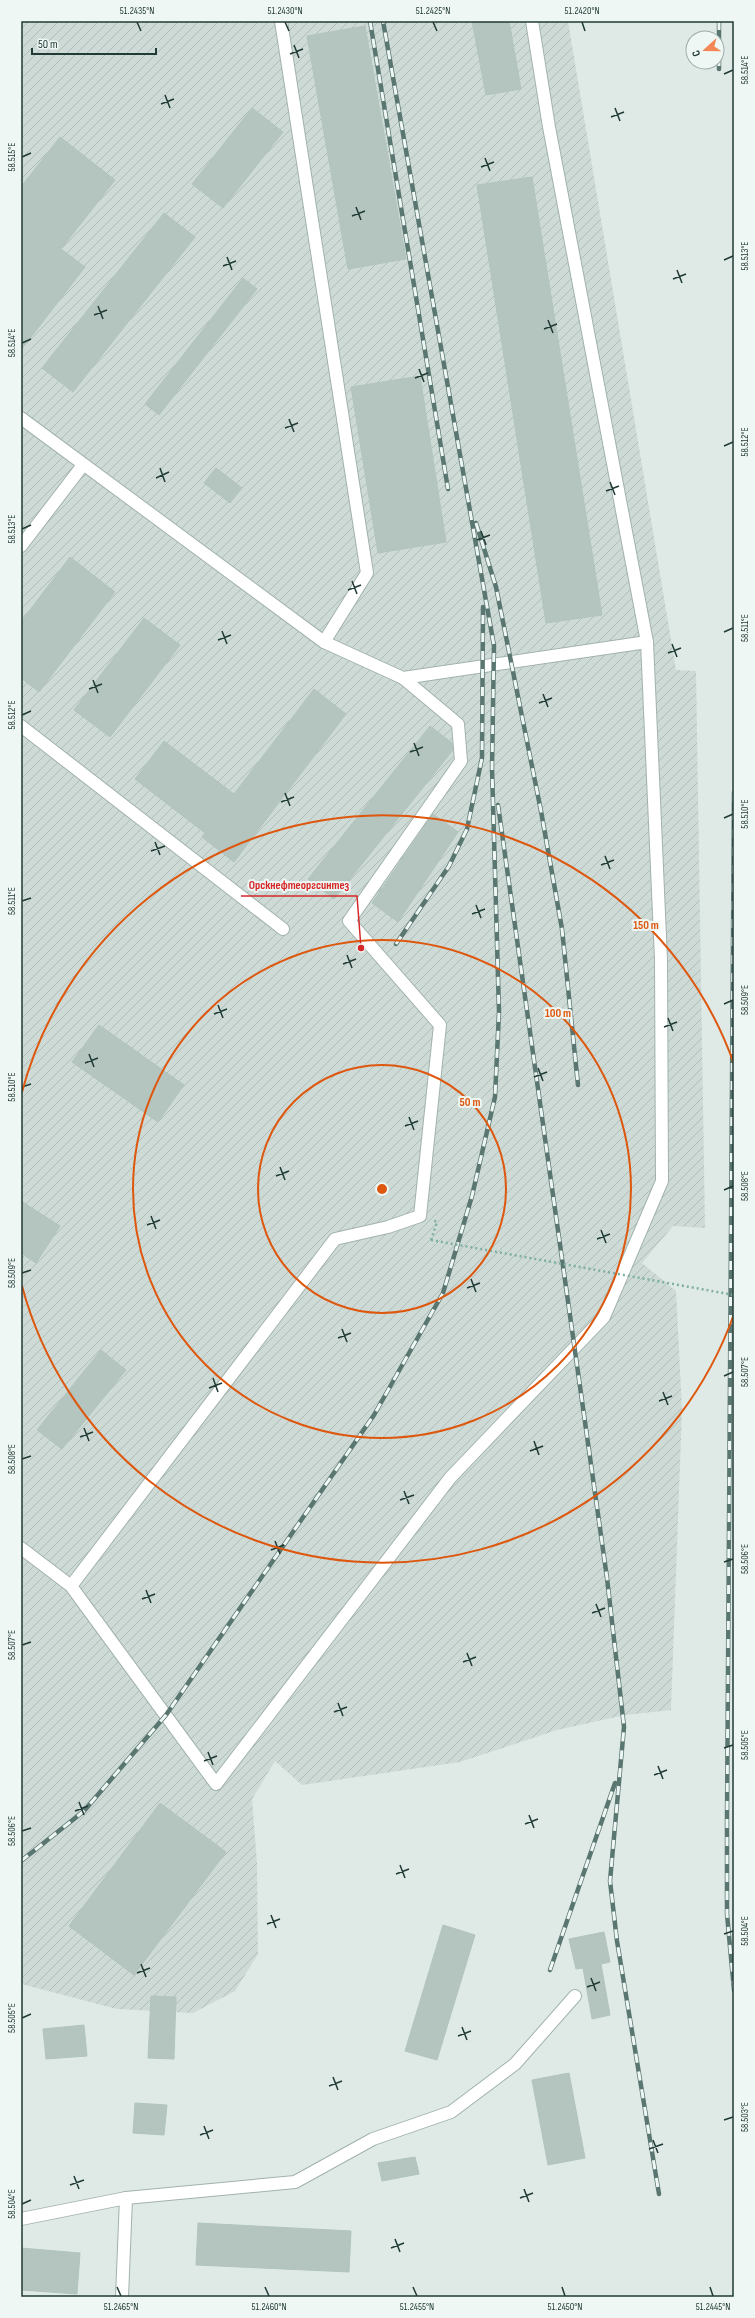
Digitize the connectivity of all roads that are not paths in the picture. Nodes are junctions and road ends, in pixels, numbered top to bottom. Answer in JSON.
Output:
{"nodes":[{"id":1,"x":281,"y":21,"type":"edge"},
{"id":2,"x":532,"y":21,"type":"edge"},
{"id":3,"x":21,"y":418,"type":"edge"},
{"id":4,"x":83,"y":465,"type":"junction"},
{"id":5,"x":21,"y":546,"type":"edge"},
{"id":6,"x":324,"y":642,"type":"junction"},
{"id":7,"x":647,"y":642,"type":"junction"},
{"id":8,"x":403,"y":678,"type":"junction"},
{"id":9,"x":21,"y":726,"type":"edge"},
{"id":10,"x":283,"y":929,"type":"dead end"},
{"id":11,"x":21,"y":1548,"type":"edge"},
{"id":12,"x":71,"y":1586,"type":"junction"},
{"id":13,"x":575,"y":1996,"type":"dead end"},
{"id":14,"x":126,"y":2198,"type":"junction"},
{"id":15,"x":21,"y":2219,"type":"edge"},
{"id":16,"x":122,"y":2297,"type":"edge"}],
"edges":[{"from":1,"to":6,"type":"lane"},
{"from":2,"to":7,"type":"lane"},
{"from":3,"to":4,"type":"lane"},
{"from":4,"to":5,"type":"lane"},
{"from":4,"to":6,"type":"lane"},
{"from":6,"to":8,"type":"lane"},
{"from":7,"to":8,"type":"lane"},
{"from":7,"to":12,"type":"lane"},
{"from":8,"to":12,"type":"lane"},
{"from":9,"to":10,"type":"lane"},
{"from":11,"to":12,"type":"lane"},
{"from":13,"to":14,"type":"lane"},
{"from":14,"to":15,"type":"lane"},
{"from":14,"to":16,"type":"lane"}]}
